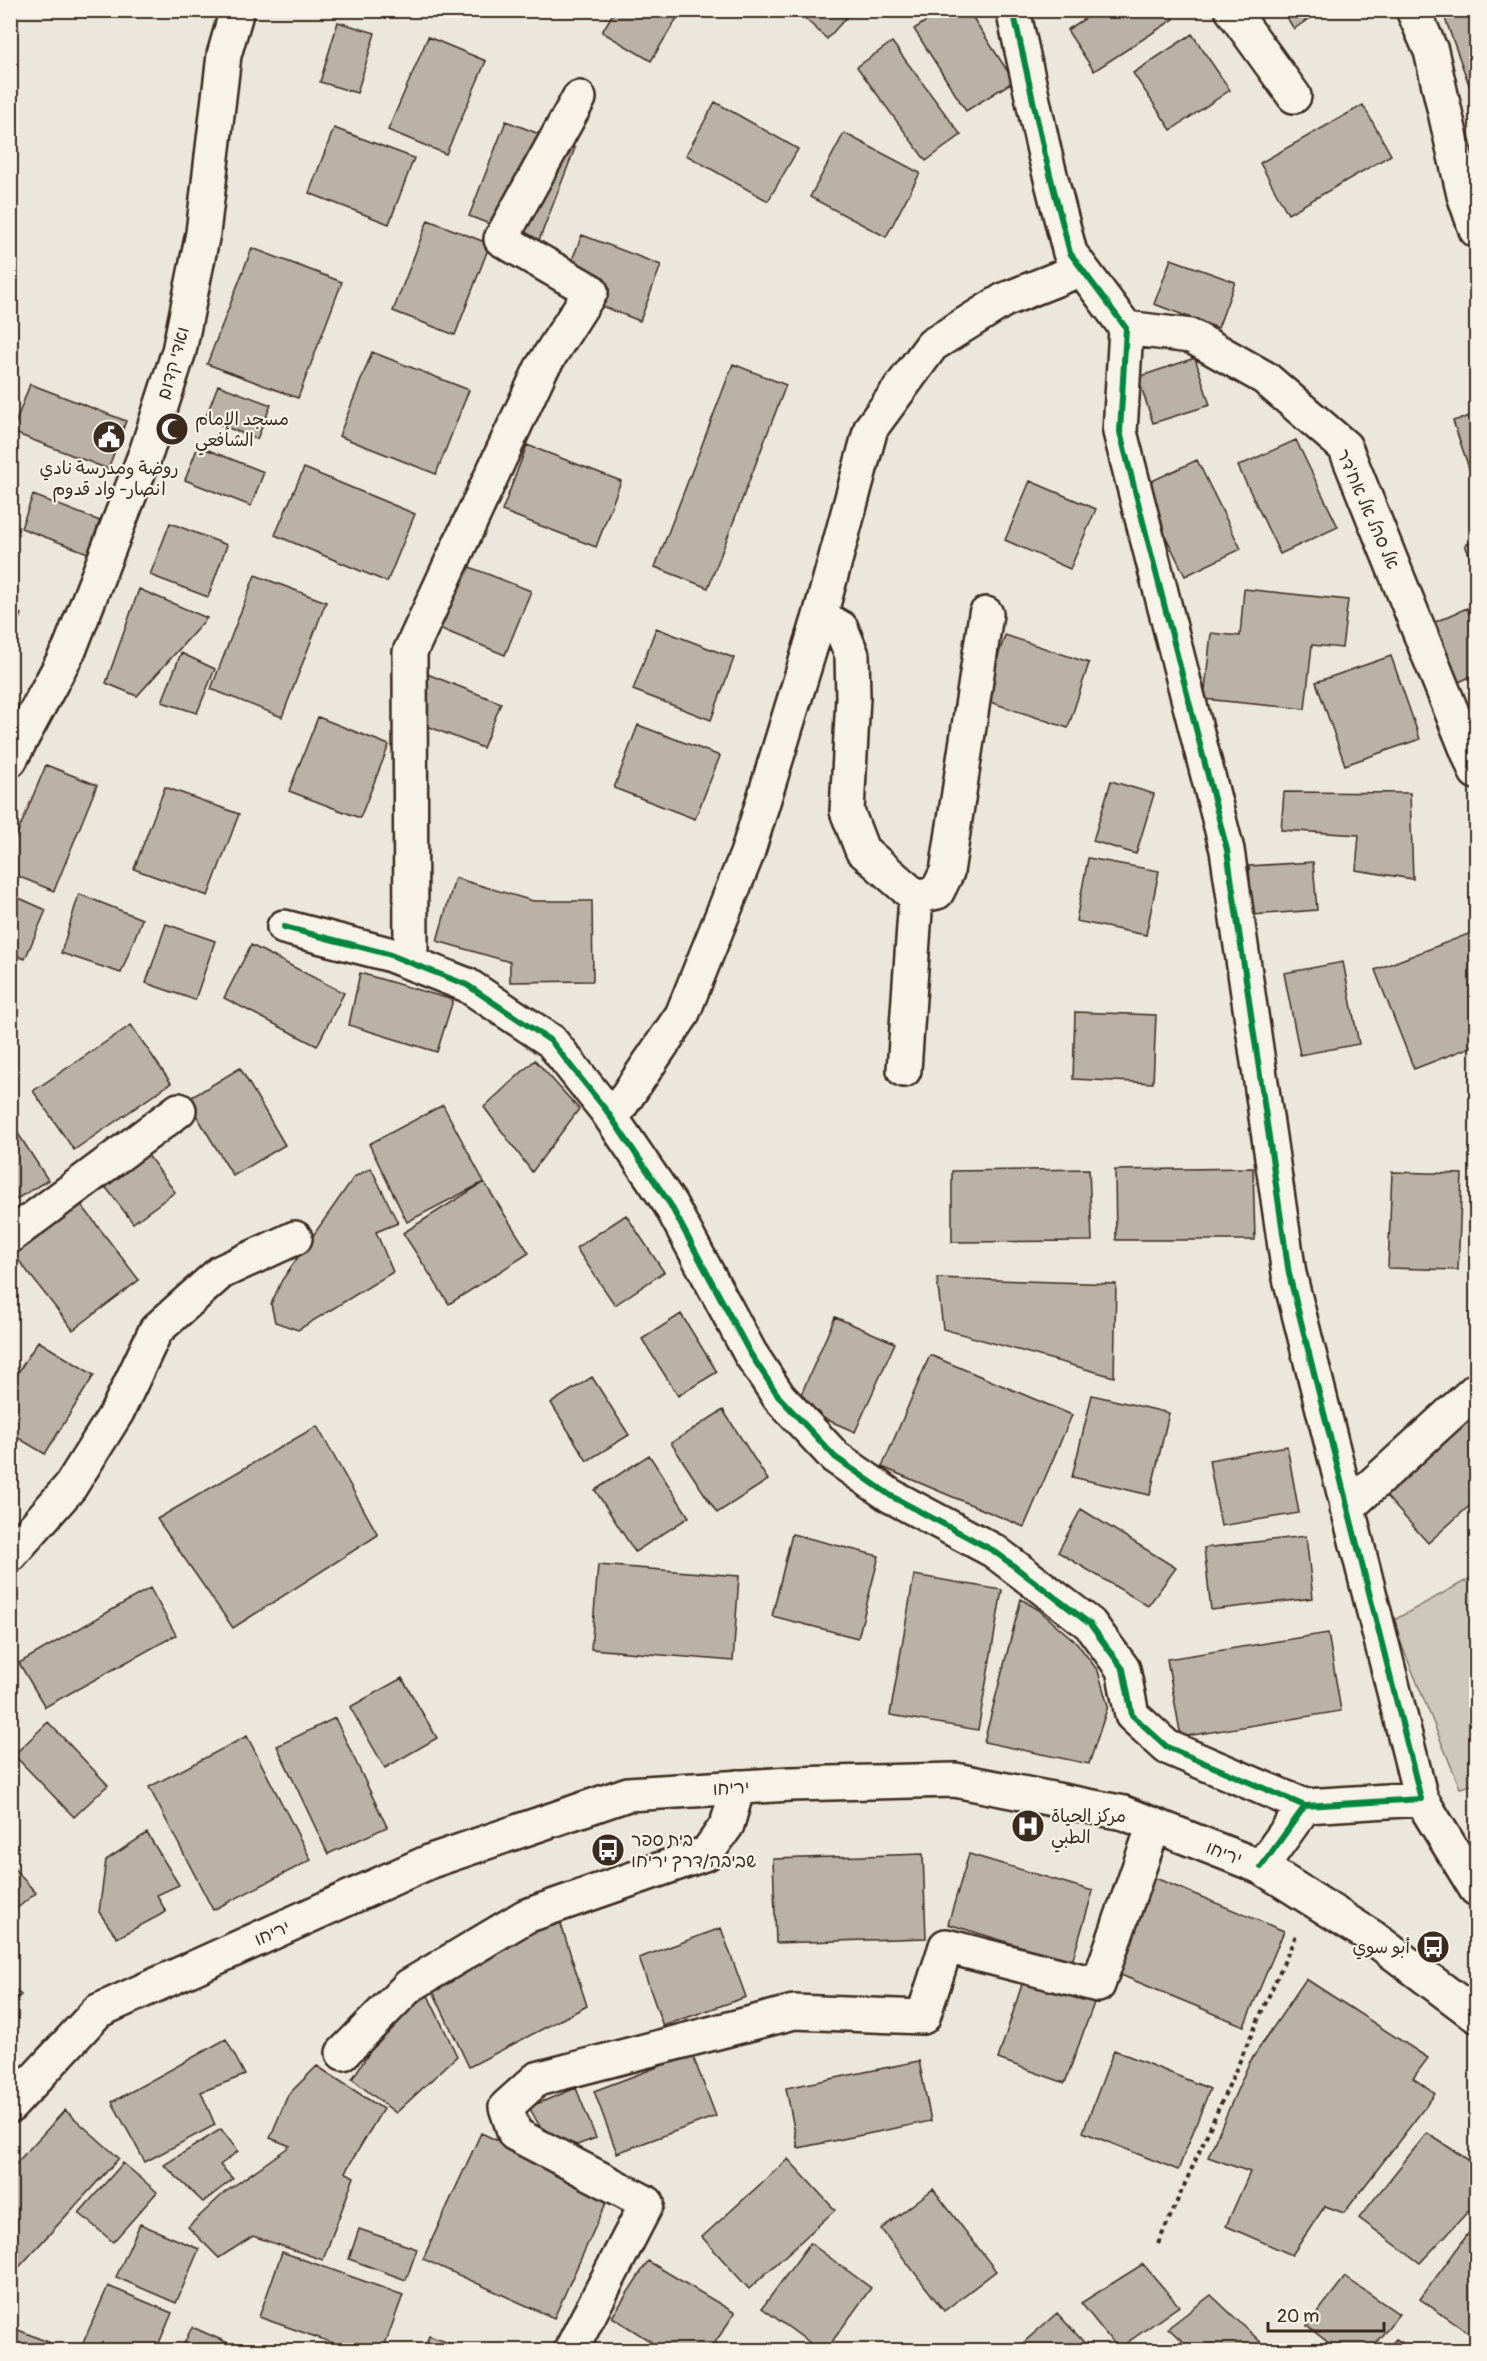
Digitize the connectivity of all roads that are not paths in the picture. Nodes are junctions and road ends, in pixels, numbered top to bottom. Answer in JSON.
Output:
{"nodes":[{"id":1,"x":237,"y":10,"type":"edge"},
{"id":2,"x":1013,"y":10,"type":"edge"},
{"id":3,"x":1232,"y":10,"type":"edge"},
{"id":4,"x":1413,"y":10,"type":"edge"},
{"id":5,"x":1293,"y":96,"type":"dead end"},
{"id":6,"x":579,"y":98,"type":"dead end"},
{"id":7,"x":1476,"y":230,"type":"edge"},
{"id":8,"x":1082,"y":269,"type":"junction"},
{"id":9,"x":1126,"y":328,"type":"junction"},
{"id":10,"x":986,"y":614,"type":"dead end"},
{"id":11,"x":820,"y":616,"type":"junction"},
{"id":12,"x":1470,"y":736,"type":"edge"},
{"id":13,"x":10,"y":760,"type":"edge"},
{"id":14,"x":1476,"y":772,"type":"edge"},
{"id":15,"x":916,"y":897,"type":"junction"},
{"id":16,"x":284,"y":927,"type":"dead end"},
{"id":17,"x":411,"y":962,"type":"junction"},
{"id":18,"x":904,"y":1070,"type":"dead end"},
{"id":19,"x":179,"y":1110,"type":"dead end"},
{"id":20,"x":612,"y":1118,"type":"junction"},
{"id":21,"x":10,"y":1236,"type":"edge"},
{"id":22,"x":296,"y":1238,"type":"dead end"},
{"id":23,"x":1476,"y":1390,"type":"edge"},
{"id":24,"x":1347,"y":1508,"type":"junction"},
{"id":25,"x":10,"y":1556,"type":"edge"},
{"id":26,"x":738,"y":1787,"type":"junction"},
{"id":27,"x":1420,"y":1799,"type":"junction"},
{"id":28,"x":1305,"y":1806,"type":"junction"},
{"id":29,"x":1154,"y":1825,"type":"junction"},
{"id":30,"x":1261,"y":1867,"type":"junction"},
{"id":31,"x":1476,"y":1889,"type":"edge"},
{"id":32,"x":1476,"y":2015,"type":"edge"},
{"id":33,"x":344,"y":2053,"type":"dead end"},
{"id":34,"x":10,"y":2106,"type":"edge"},
{"id":35,"x":571,"y":2350,"type":"edge"}],
"edges":[{"from":1,"to":13,"type":"street","name":"ואדי קדום"},
{"from":2,"to":8,"type":"street"},
{"from":3,"to":5,"type":"street"},
{"from":4,"to":7,"type":"street"},
{"from":6,"to":17,"type":"street"},
{"from":8,"to":9,"type":"street"},
{"from":8,"to":11,"type":"street"},
{"from":9,"to":12,"type":"street","name":"אל סהל אל אח'דר"},
{"from":9,"to":24,"type":"street"},
{"from":10,"to":15,"type":"street"},
{"from":11,"to":15,"type":"street"},
{"from":11,"to":20,"type":"street"},
{"from":12,"to":14,"type":"street","name":"אל סהל אל אח'דר"},
{"from":15,"to":18,"type":"street"},
{"from":16,"to":17,"type":"street"},
{"from":17,"to":20,"type":"street"},
{"from":19,"to":21,"type":"street"},
{"from":20,"to":28,"type":"street"},
{"from":22,"to":25,"type":"street"},
{"from":23,"to":24,"type":"street"},
{"from":24,"to":27,"type":"street"},
{"from":26,"to":29,"type":"street","name":"יריחו"},
{"from":26,"to":33,"type":"street"},
{"from":26,"to":34,"type":"street","name":"יריחו"},
{"from":27,"to":28,"type":"street"},
{"from":27,"to":31,"type":"street"},
{"from":28,"to":30,"type":"street"},
{"from":29,"to":30,"type":"street","name":"יריחו"},
{"from":29,"to":35,"type":"street"},
{"from":30,"to":32,"type":"street","name":"יריחו"}]}
